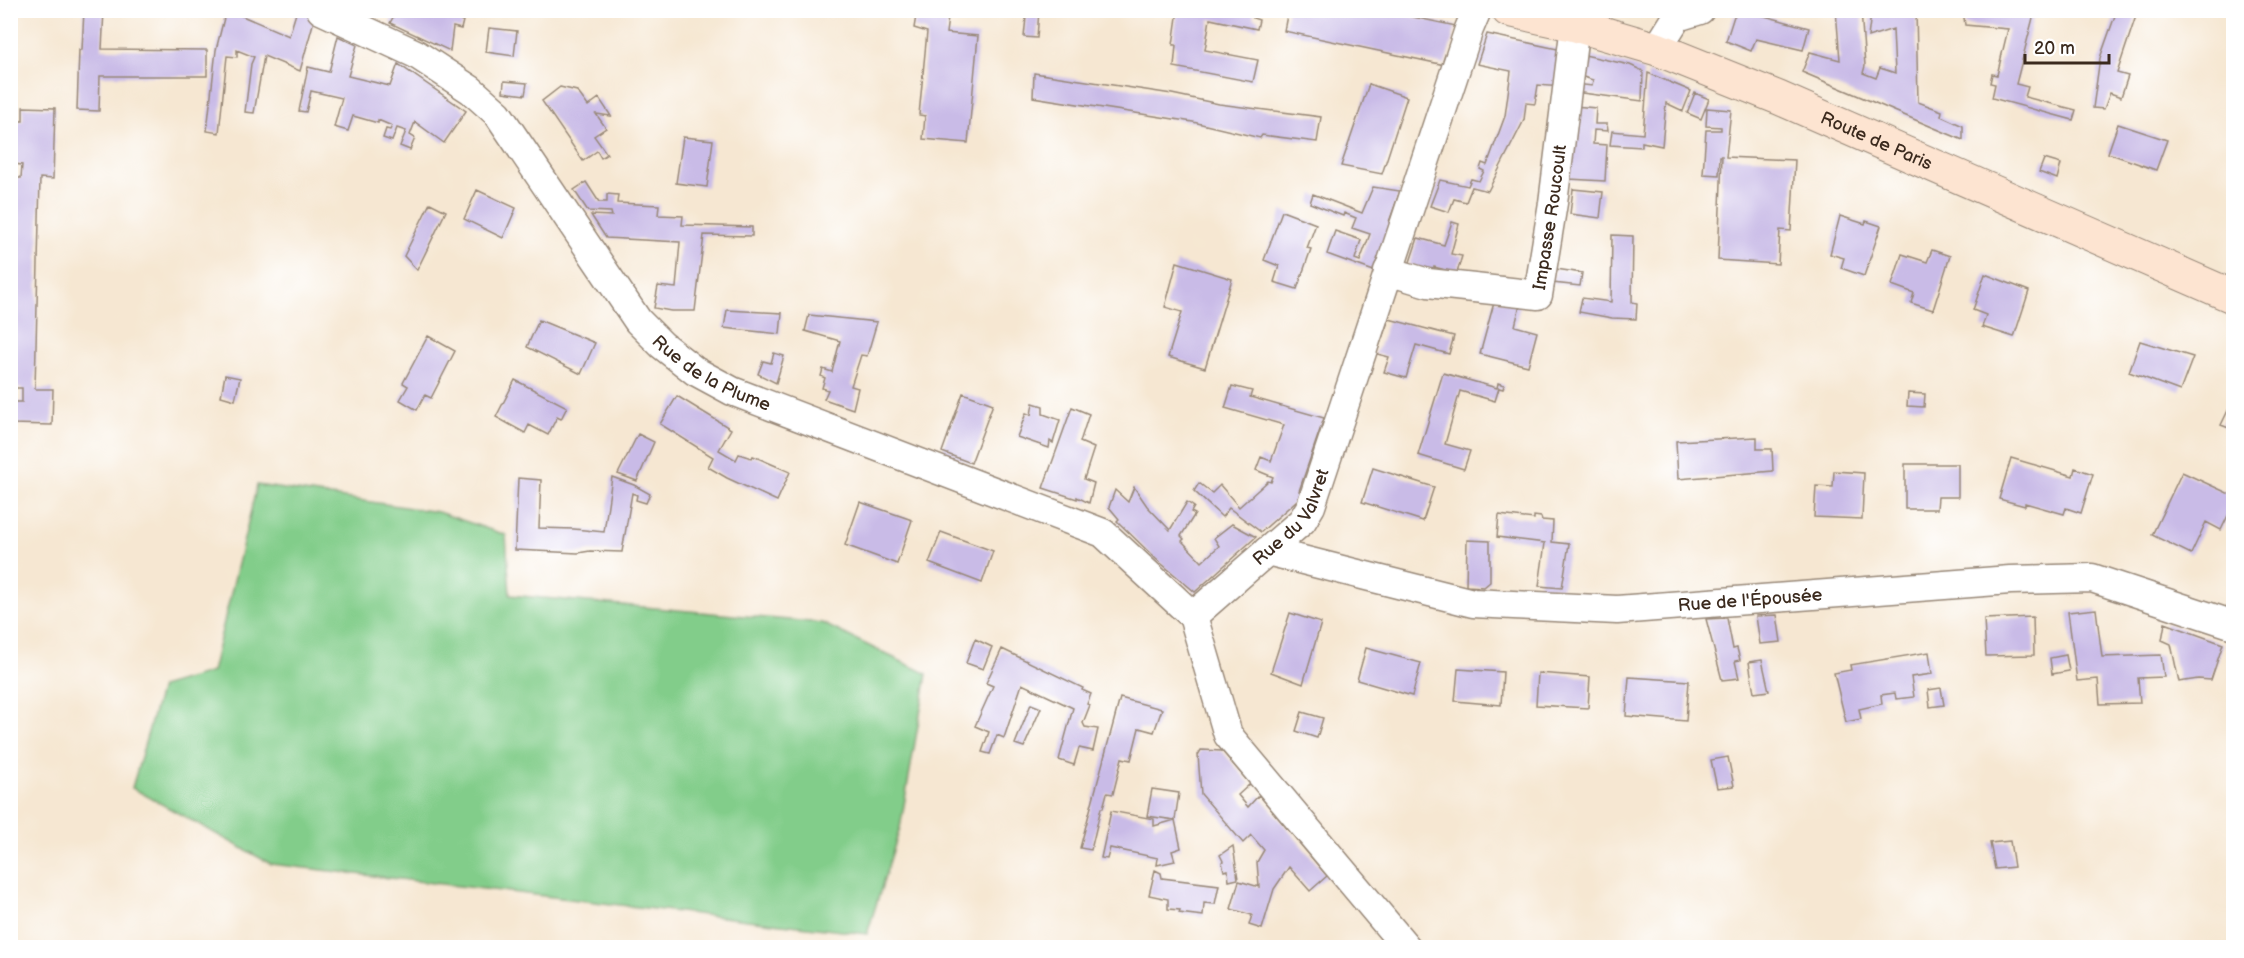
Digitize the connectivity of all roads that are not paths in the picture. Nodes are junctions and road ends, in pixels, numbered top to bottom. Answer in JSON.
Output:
{"nodes":[{"id":1,"x":321,"y":10,"type":"edge"},
{"id":2,"x":1476,"y":10,"type":"edge"},
{"id":3,"x":1508,"y":10,"type":"edge"},
{"id":4,"x":1700,"y":10,"type":"edge"},
{"id":5,"x":1575,"y":25,"type":"junction"},
{"id":6,"x":1658,"y":49,"type":"junction"},
{"id":7,"x":1388,"y":271,"type":"junction"},
{"id":8,"x":2234,"y":297,"type":"edge"},
{"id":9,"x":1267,"y":551,"type":"junction"},
{"id":10,"x":1193,"y":616,"type":"junction"},
{"id":11,"x":2234,"y":625,"type":"edge"},
{"id":12,"x":1407,"y":948,"type":"edge"}],
"edges":[{"from":1,"to":10,"type":"street","name":"Rue de la Plume"},
{"from":2,"to":7,"type":"street","name":"Rue du Valvret"},
{"from":3,"to":5,"type":"main road","name":"Route de Paris"},
{"from":4,"to":6,"type":"street"},
{"from":5,"to":6,"type":"main road","name":"Route de Paris"},
{"from":5,"to":7,"type":"street","name":"Impasse Roucoult"},
{"from":6,"to":8,"type":"main road","name":"Route de Paris"},
{"from":7,"to":9,"type":"street","name":"Rue du Valvret"},
{"from":9,"to":10,"type":"street","name":"Rue du Valvret"},
{"from":9,"to":11,"type":"street","name":"Rue de l'Épousée"},
{"from":10,"to":12,"type":"street"}]}
